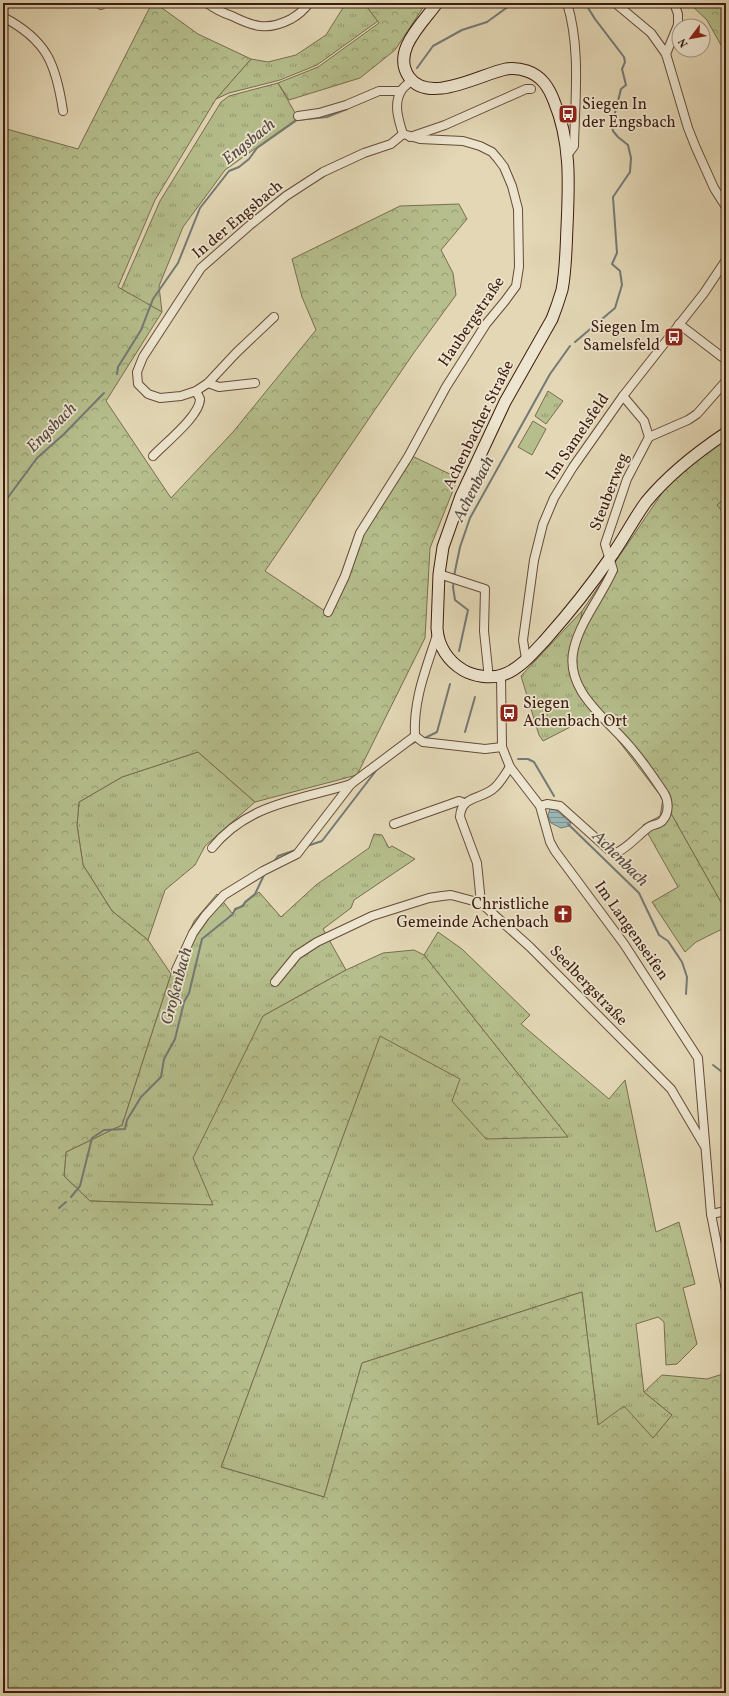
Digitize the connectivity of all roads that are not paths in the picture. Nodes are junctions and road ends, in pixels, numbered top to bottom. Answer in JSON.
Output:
{"nodes":[{"id":1,"x":5,"y":3,"type":"edge"},
{"id":2,"x":207,"y":3,"type":"edge"},
{"id":3,"x":309,"y":3,"type":"edge"},
{"id":4,"x":437,"y":3,"type":"edge"},
{"id":5,"x":567,"y":3,"type":"edge"},
{"id":6,"x":615,"y":3,"type":"edge"},
{"id":7,"x":674,"y":3,"type":"edge"},
{"id":8,"x":3,"y":9,"type":"edge"},
{"id":9,"x":3,"y":17,"type":"edge"},
{"id":10,"x":666,"y":54,"type":"junction"},
{"id":11,"x":412,"y":80,"type":"junction"},
{"id":12,"x":531,"y":89,"type":"dead end"},
{"id":13,"x":401,"y":91,"type":"junction"},
{"id":14,"x":63,"y":111,"type":"dead end"},
{"id":15,"x":298,"y":116,"type":"dead end"},
{"id":16,"x":407,"y":136,"type":"junction"},
{"id":17,"x":568,"y":154,"type":"junction"},
{"id":18,"x":726,"y":208,"type":"edge"},
{"id":19,"x":726,"y":260,"type":"edge"},
{"id":20,"x":274,"y":317,"type":"dead end"},
{"id":21,"x":678,"y":324,"type":"junction"},
{"id":22,"x":726,"y":360,"type":"edge"},
{"id":23,"x":726,"y":381,"type":"edge"},
{"id":24,"x":208,"y":383,"type":"junction"},
{"id":25,"x":256,"y":383,"type":"dead end"},
{"id":26,"x":196,"y":391,"type":"junction"},
{"id":27,"x":623,"y":396,"type":"junction"},
{"id":28,"x":726,"y":433,"type":"edge"},
{"id":29,"x":649,"y":437,"type":"junction"},
{"id":30,"x":153,"y":456,"type":"dead end"},
{"id":31,"x":611,"y":558,"type":"junction"},
{"id":32,"x":439,"y":574,"type":"junction"},
{"id":33,"x":328,"y":612,"type":"dead end"},
{"id":34,"x":437,"y":635,"type":"junction"},
{"id":35,"x":526,"y":659,"type":"junction"},
{"id":36,"x":501,"y":676,"type":"junction"},
{"id":37,"x":488,"y":677,"type":"junction"},
{"id":38,"x":415,"y":736,"type":"junction"},
{"id":39,"x":502,"y":747,"type":"junction"},
{"id":40,"x":510,"y":767,"type":"junction"},
{"id":41,"x":351,"y":784,"type":"junction"},
{"id":42,"x":464,"y":803,"type":"junction"},
{"id":43,"x":540,"y":806,"type":"junction"},
{"id":44,"x":394,"y":824,"type":"dead end"},
{"id":45,"x":212,"y":848,"type":"dead end"},
{"id":46,"x":481,"y":903,"type":"junction"},
{"id":47,"x":176,"y":970,"type":"dead end"},
{"id":48,"x":275,"y":982,"type":"dead end"},
{"id":49,"x":705,"y":1146,"type":"junction"},
{"id":50,"x":726,"y":1212,"type":"edge"},
{"id":51,"x":711,"y":1214,"type":"junction"},
{"id":52,"x":726,"y":1290,"type":"edge"}],
"edges":[{"from":1,"to":8,"type":"street"},
{"from":2,"to":3,"type":"street"},
{"from":4,"to":11,"type":"main road"},
{"from":5,"to":17,"type":"street"},
{"from":6,"to":10,"type":"street"},
{"from":7,"to":10,"type":"street"},
{"from":9,"to":14,"type":"street"},
{"from":10,"to":18,"type":"street"},
{"from":11,"to":13,"type":"street"},
{"from":11,"to":17,"type":"main road","name":"Achenbacher Straße"},
{"from":12,"to":16,"type":"street","name":"In der Engsbach"},
{"from":13,"to":15,"type":"street"},
{"from":13,"to":16,"type":"street"},
{"from":16,"to":26,"type":"street","name":"In der Engsbach"},
{"from":16,"to":33,"type":"street","name":"Haubergstraße"},
{"from":17,"to":32,"type":"main road","name":"Achenbacher Straße"},
{"from":19,"to":21,"type":"street","name":"Im Samelsfeld"},
{"from":20,"to":24,"type":"street","name":"In der Engsbach"},
{"from":21,"to":22,"type":"street"},
{"from":21,"to":27,"type":"street","name":"Im Samelsfeld"},
{"from":23,"to":29,"type":"street"},
{"from":24,"to":25,"type":"street"},
{"from":24,"to":26,"type":"street","name":"In der Engsbach"},
{"from":26,"to":30,"type":"street"},
{"from":27,"to":29,"type":"street"},
{"from":27,"to":35,"type":"street","name":"Im Samelsfeld"},
{"from":28,"to":31,"type":"main road","name":"Achenbacher Straße"},
{"from":29,"to":31,"type":"street","name":"Steuberweg"},
{"from":31,"to":35,"type":"main road","name":"Achenbacher Straße"},
{"from":31,"to":43,"type":"street","name":"Steuberweg"},
{"from":32,"to":34,"type":"main road","name":"Achenbacher Straße"},
{"from":32,"to":37,"type":"street"},
{"from":34,"to":37,"type":"main road","name":"Achenbacher Straße"},
{"from":34,"to":38,"type":"street"},
{"from":35,"to":36,"type":"main road","name":"Achenbacher Straße"},
{"from":36,"to":37,"type":"main road","name":"Achenbacher Straße"},
{"from":36,"to":39,"type":"street","name":"Im Langenseifen"},
{"from":38,"to":39,"type":"street"},
{"from":38,"to":41,"type":"street"},
{"from":39,"to":40,"type":"street","name":"Im Langenseifen"},
{"from":40,"to":42,"type":"street"},
{"from":40,"to":43,"type":"street","name":"Im Langenseifen"},
{"from":41,"to":45,"type":"street"},
{"from":41,"to":47,"type":"street"},
{"from":42,"to":44,"type":"street"},
{"from":42,"to":46,"type":"street"},
{"from":43,"to":49,"type":"street","name":"Im Langenseifen"},
{"from":46,"to":48,"type":"street","name":"Seelbergstraße"},
{"from":46,"to":49,"type":"street","name":"Seelbergstraße"},
{"from":49,"to":51,"type":"street","name":"Im Langenseifen"},
{"from":50,"to":51,"type":"street"},
{"from":51,"to":52,"type":"street","name":"Im Langenseifen"}]}
